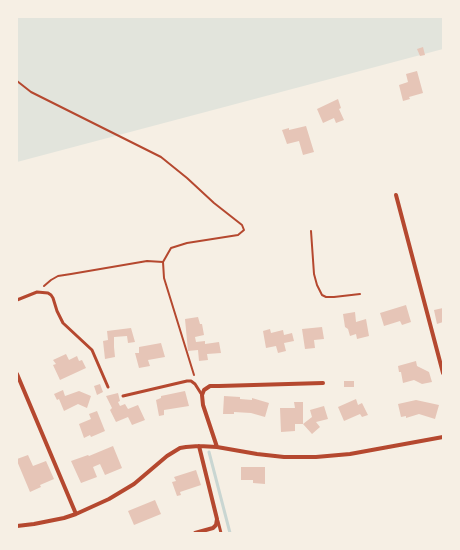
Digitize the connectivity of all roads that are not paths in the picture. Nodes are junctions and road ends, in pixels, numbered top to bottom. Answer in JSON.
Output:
{"nodes":[{"id":1,"x":396,"y":194,"type":"dead end"},
{"id":2,"x":17,"y":300,"type":"edge"},
{"id":3,"x":443,"y":373,"type":"edge"},
{"id":4,"x":17,"y":374,"type":"edge"},
{"id":5,"x":323,"y":384,"type":"dead end"},
{"id":6,"x":108,"y":387,"type":"dead end"},
{"id":7,"x":203,"y":392,"type":"junction"},
{"id":8,"x":123,"y":396,"type":"dead end"},
{"id":9,"x":443,"y":437,"type":"edge"},
{"id":10,"x":199,"y":446,"type":"junction"},
{"id":11,"x":217,"y":448,"type":"junction"},
{"id":12,"x":76,"y":514,"type":"junction"},
{"id":13,"x":217,"y":519,"type":"junction"},
{"id":14,"x":17,"y":526,"type":"edge"},
{"id":15,"x":195,"y":533,"type":"edge"},
{"id":16,"x":221,"y":533,"type":"edge"}],
"edges":[{"from":1,"to":3,"type":"street"},
{"from":2,"to":6,"type":"lane"},
{"from":4,"to":12,"type":"street"},
{"from":5,"to":7,"type":"street"},
{"from":7,"to":8,"type":"lane"},
{"from":7,"to":11,"type":"street"},
{"from":9,"to":11,"type":"street"},
{"from":10,"to":11,"type":"street"},
{"from":10,"to":12,"type":"street"},
{"from":10,"to":13,"type":"street"},
{"from":12,"to":14,"type":"street"},
{"from":13,"to":15,"type":"street"},
{"from":13,"to":16,"type":"lane"}]}
